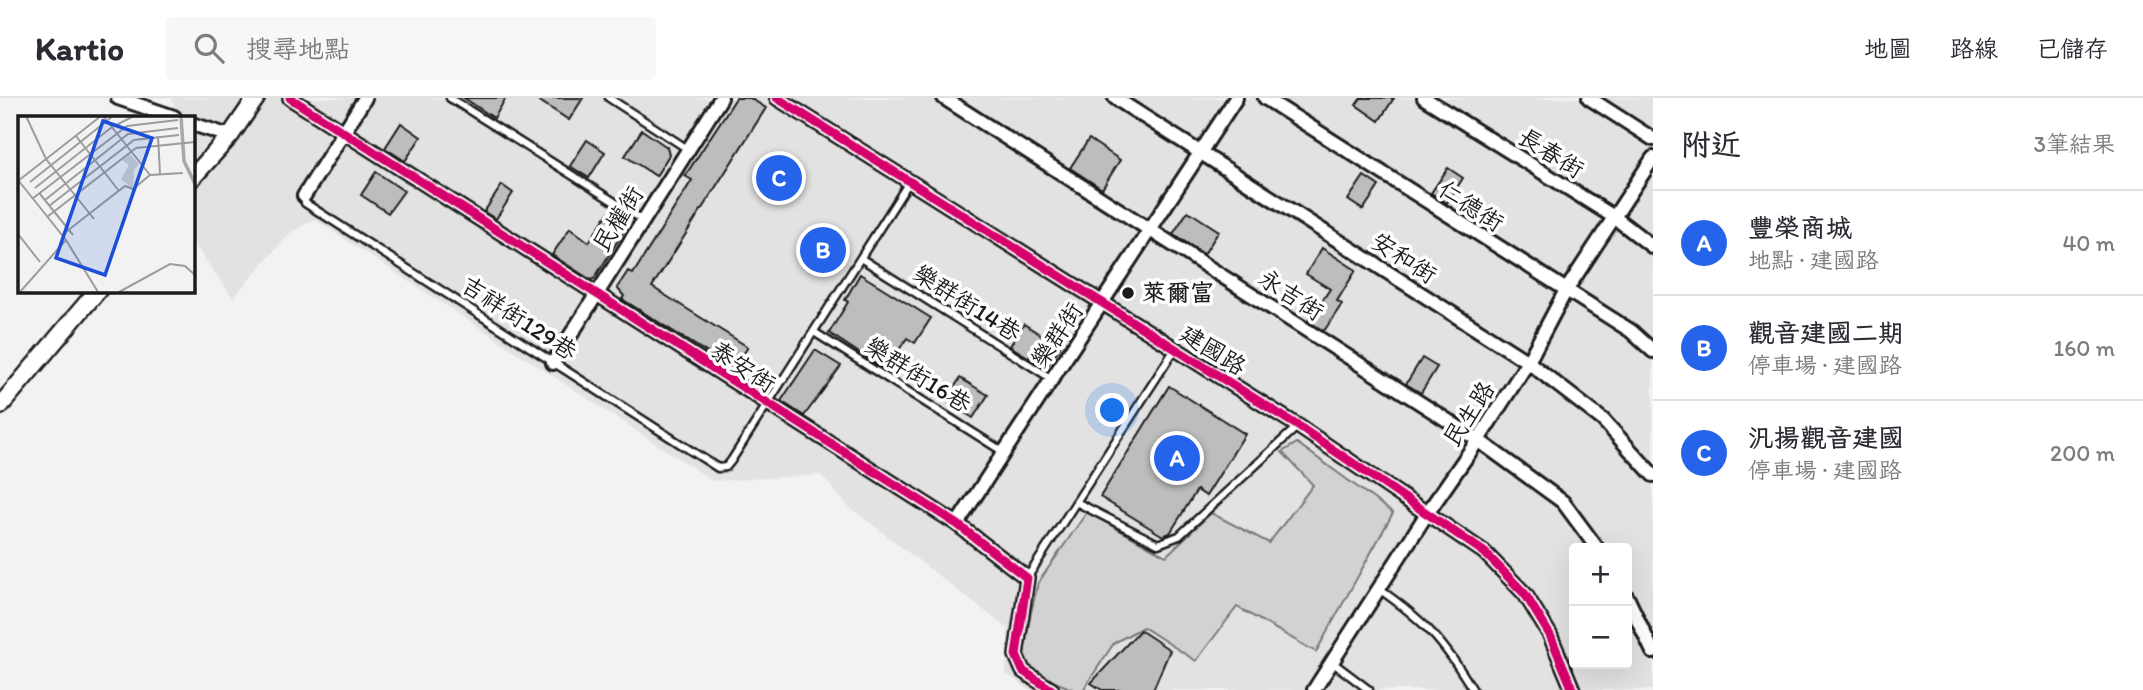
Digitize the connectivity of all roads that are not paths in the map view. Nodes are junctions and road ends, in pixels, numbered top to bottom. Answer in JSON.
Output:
{"nodes":[{"id":1,"x":118,"y":98,"type":"edge"},
{"id":2,"x":256,"y":98,"type":"edge"},
{"id":3,"x":290,"y":98,"type":"edge"},
{"id":4,"x":365,"y":98,"type":"edge"},
{"id":5,"x":450,"y":98,"type":"edge"},
{"id":6,"x":609,"y":98,"type":"edge"},
{"id":7,"x":721,"y":98,"type":"edge"},
{"id":8,"x":777,"y":98,"type":"edge"},
{"id":9,"x":944,"y":98,"type":"edge"},
{"id":10,"x":1115,"y":98,"type":"edge"},
{"id":11,"x":1236,"y":98,"type":"edge"},
{"id":12,"x":1265,"y":98,"type":"edge"},
{"id":13,"x":1424,"y":98,"type":"edge"},
{"id":14,"x":1588,"y":98,"type":"edge"},
{"id":15,"x":171,"y":116,"type":"edge"},
{"id":16,"x":194,"y":125,"type":"edge"},
{"id":17,"x":345,"y":131,"type":"junction"},
{"id":18,"x":230,"y":136,"type":"junction"},
{"id":19,"x":1653,"y":139,"type":"edge"},
{"id":20,"x":686,"y":148,"type":"junction"},
{"id":21,"x":1200,"y":151,"type":"junction"},
{"id":22,"x":1653,"y":158,"type":"edge"},
{"id":23,"x":194,"y":176,"type":"edge"},
{"id":24,"x":909,"y":182,"type":"junction"},
{"id":25,"x":304,"y":196,"type":"joint"},
{"id":26,"x":1614,"y":217,"type":"junction"},
{"id":27,"x":643,"y":220,"type":"junction"},
{"id":28,"x":1151,"y":230,"type":"junction"},
{"id":29,"x":1653,"y":247,"type":"edge"},
{"id":30,"x":862,"y":259,"type":"junction"},
{"id":31,"x":96,"y":292,"type":"edge"},
{"id":32,"x":1565,"y":292,"type":"junction"},
{"id":33,"x":596,"y":295,"type":"junction"},
{"id":34,"x":1103,"y":303,"type":"junction"},
{"id":35,"x":814,"y":332,"type":"junction"},
{"id":36,"x":1175,"y":349,"type":"junction"},
{"id":37,"x":1653,"y":351,"type":"edge"},
{"id":38,"x":1528,"y":362,"type":"junction"},
{"id":39,"x":553,"y":363,"type":"junction"},
{"id":40,"x":1052,"y":379,"type":"junction"},
{"id":41,"x":766,"y":405,"type":"junction"},
{"id":42,"x":0,"y":406,"type":"edge"},
{"id":43,"x":1298,"y":426,"type":"junction"},
{"id":44,"x":1478,"y":440,"type":"junction"},
{"id":45,"x":1002,"y":451,"type":"junction"},
{"id":46,"x":1653,"y":475,"type":"edge"},
{"id":47,"x":1076,"y":502,"type":"junction"},
{"id":48,"x":1428,"y":512,"type":"junction"},
{"id":49,"x":957,"y":524,"type":"junction"},
{"id":50,"x":1593,"y":543,"type":"edge"},
{"id":51,"x":1027,"y":578,"type":"junction"},
{"id":52,"x":1379,"y":589,"type":"junction"},
{"id":53,"x":1631,"y":606,"type":"edge"},
{"id":54,"x":1653,"y":652,"type":"edge"},
{"id":55,"x":1332,"y":662,"type":"junction"},
{"id":56,"x":1052,"y":690,"type":"edge"},
{"id":57,"x":1314,"y":690,"type":"edge"},
{"id":58,"x":1369,"y":690,"type":"edge"},
{"id":59,"x":1473,"y":690,"type":"edge"},
{"id":60,"x":1573,"y":690,"type":"edge"}],
"edges":[{"from":1,"to":15,"type":"street"},
{"from":2,"to":18,"type":"street"},
{"from":3,"to":17,"type":"street","name":"泰安街"},
{"from":4,"to":17,"type":"street"},
{"from":5,"to":27,"type":"lane"},
{"from":6,"to":20,"type":"lane"},
{"from":7,"to":20,"type":"street","name":"民權街"},
{"from":8,"to":24,"type":"street","name":"建國路"},
{"from":9,"to":28,"type":"street","name":"永吉街"},
{"from":10,"to":21,"type":"street","name":"安和街"},
{"from":11,"to":21,"type":"street","name":"樂群街"},
{"from":12,"to":32,"type":"street","name":"仁德街"},
{"from":13,"to":26,"type":"street","name":"長春街"},
{"from":14,"to":19,"type":"street"},
{"from":16,"to":18,"type":"street"},
{"from":17,"to":25,"type":"street"},
{"from":17,"to":33,"type":"street","name":"泰安街"},
{"from":18,"to":23,"type":"street"},
{"from":20,"to":27,"type":"street","name":"民權街"},
{"from":21,"to":28,"type":"street","name":"樂群街"},
{"from":21,"to":38,"type":"street","name":"安和街"},
{"from":22,"to":26,"type":"street","name":"民生路"},
{"from":24,"to":30,"type":"lane"},
{"from":24,"to":34,"type":"street","name":"建國路"},
{"from":25,"to":39,"type":"lane","name":"吉祥街129巷"},
{"from":26,"to":29,"type":"street","name":"長春街"},
{"from":26,"to":32,"type":"street","name":"民生路"},
{"from":27,"to":33,"type":"street","name":"民權街"},
{"from":28,"to":34,"type":"street","name":"樂群街"},
{"from":28,"to":44,"type":"street","name":"永吉街"},
{"from":30,"to":35,"type":"lane"},
{"from":30,"to":40,"type":"lane","name":"樂群街14巷"},
{"from":31,"to":42,"type":"street"},
{"from":32,"to":37,"type":"street","name":"仁德街"},
{"from":32,"to":38,"type":"street","name":"民生路"},
{"from":33,"to":39,"type":"street","name":"民權街"},
{"from":33,"to":41,"type":"street","name":"泰安街"},
{"from":34,"to":36,"type":"street","name":"建國路"},
{"from":34,"to":40,"type":"street","name":"樂群街"},
{"from":35,"to":41,"type":"lane"},
{"from":35,"to":45,"type":"lane","name":"樂群街16巷"},
{"from":36,"to":43,"type":"street","name":"建國路"},
{"from":36,"to":47,"type":"lane"},
{"from":38,"to":44,"type":"street","name":"民生路"},
{"from":38,"to":46,"type":"street","name":"安和街"},
{"from":39,"to":41,"type":"lane","name":"吉祥街129巷"},
{"from":40,"to":45,"type":"street","name":"樂群街"},
{"from":41,"to":49,"type":"street","name":"泰安街"},
{"from":43,"to":47,"type":"lane"},
{"from":43,"to":48,"type":"street","name":"建國路"},
{"from":44,"to":48,"type":"street","name":"民生路"},
{"from":44,"to":50,"type":"street","name":"永吉街"},
{"from":45,"to":49,"type":"street","name":"樂群街"},
{"from":47,"to":51,"type":"lane"},
{"from":48,"to":52,"type":"street","name":"民生路"},
{"from":48,"to":60,"type":"street","name":"建國路"},
{"from":49,"to":51,"type":"street","name":"泰安街"},
{"from":51,"to":56,"type":"street"},
{"from":52,"to":55,"type":"street","name":"民生路"},
{"from":52,"to":59,"type":"lane"},
{"from":53,"to":54,"type":"street"},
{"from":55,"to":57,"type":"street","name":"民生路"},
{"from":55,"to":58,"type":"lane"}]}
